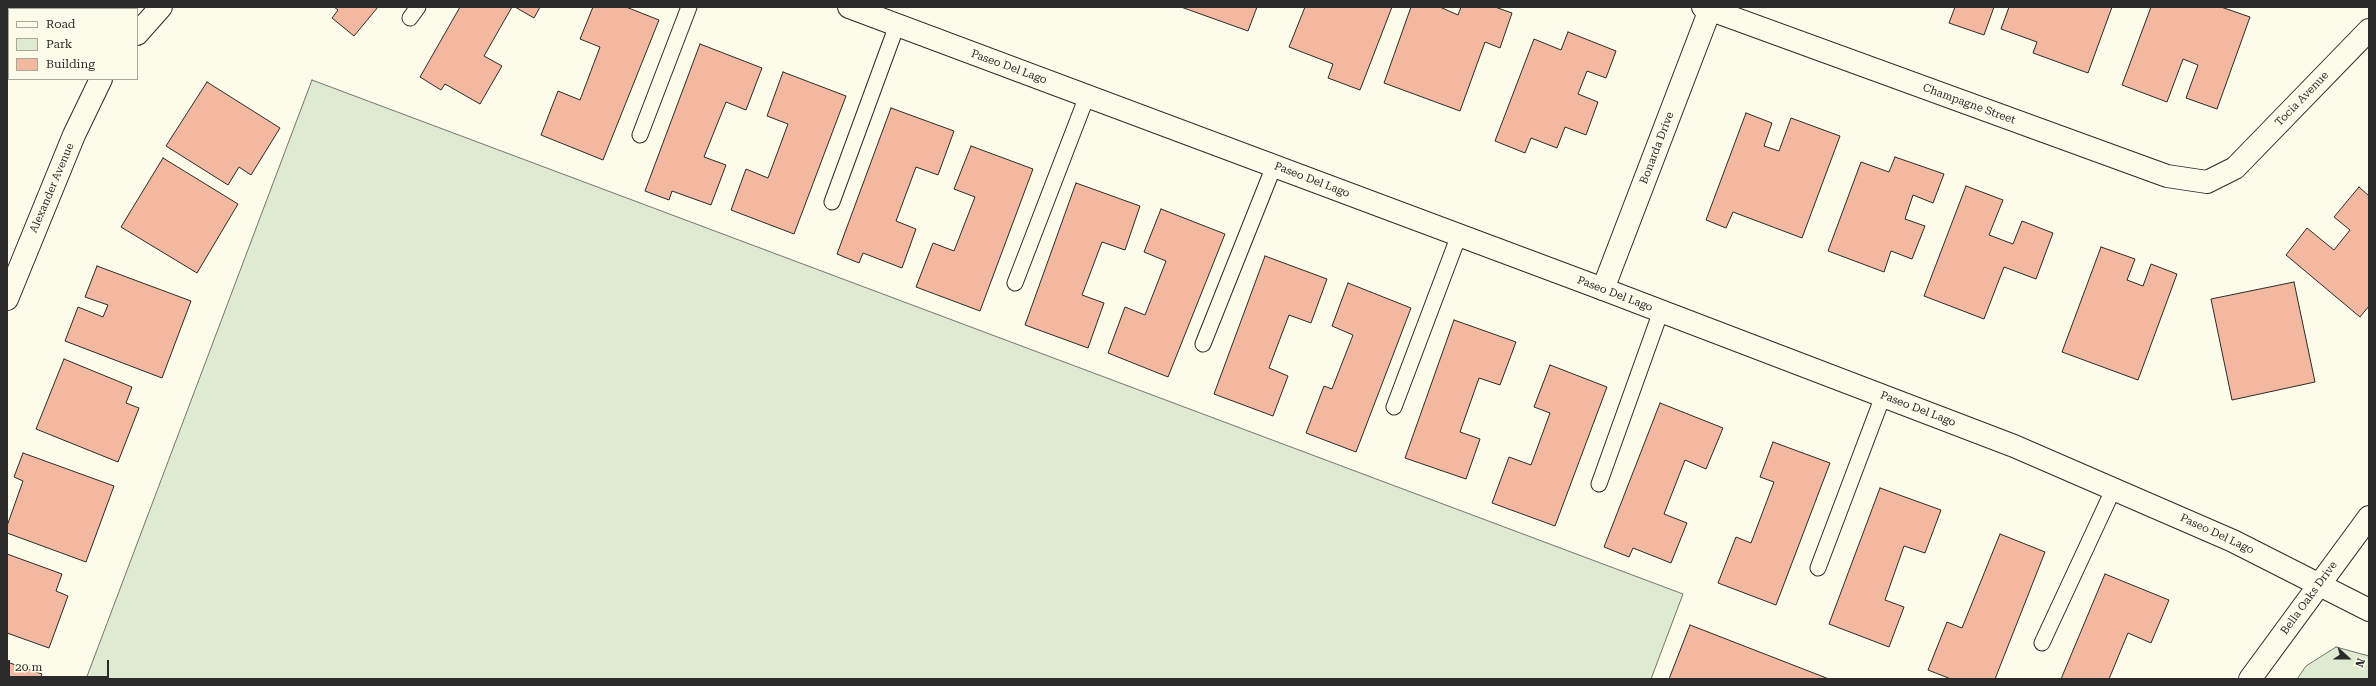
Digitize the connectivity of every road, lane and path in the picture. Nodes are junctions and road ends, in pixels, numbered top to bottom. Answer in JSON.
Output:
{"nodes":[{"id":1,"x":161,"y":7,"type":"edge"},
{"id":2,"x":689,"y":7,"type":"edge"},
{"id":3,"x":849,"y":7,"type":"edge"},
{"id":4,"x":1708,"y":8,"type":"edge"},
{"id":5,"x":897,"y":25,"type":"junction"},
{"id":6,"x":2369,"y":30,"type":"edge"},
{"id":7,"x":138,"y":33,"type":"edge"},
{"id":8,"x":101,"y":80,"type":"edge"},
{"id":9,"x":1087,"y":96,"type":"junction"},
{"id":10,"x":640,"y":135,"type":"dead end"},
{"id":11,"x":1274,"y":166,"type":"junction"},
{"id":12,"x":2235,"y":168,"type":"joint"},
{"id":13,"x":832,"y":202,"type":"dead end"},
{"id":14,"x":1459,"y":235,"type":"junction"},
{"id":15,"x":1015,"y":284,"type":"dead end"},
{"id":16,"x":1603,"y":289,"type":"junction"},
{"id":17,"x":7,"y":299,"type":"edge"},
{"id":18,"x":1661,"y":312,"type":"junction"},
{"id":19,"x":1203,"y":344,"type":"dead end"},
{"id":20,"x":1883,"y":396,"type":"junction"},
{"id":21,"x":1394,"y":407,"type":"dead end"},
{"id":22,"x":1599,"y":484,"type":"dead end"},
{"id":23,"x":2114,"y":488,"type":"junction"},
{"id":24,"x":2369,"y":517,"type":"edge"},
{"id":25,"x":1818,"y":568,"type":"dead end"},
{"id":26,"x":2318,"y":584,"type":"junction"},
{"id":27,"x":2369,"y":610,"type":"edge"},
{"id":28,"x":2042,"y":643,"type":"dead end"},
{"id":29,"x":2250,"y":679,"type":"edge"}],
"edges":[{"from":1,"to":7,"type":"street"},
{"from":2,"to":10,"type":"lane"},
{"from":3,"to":5,"type":"street","name":"Paseo Del Lago"},
{"from":4,"to":12,"type":"street","name":"Champagne Street"},
{"from":4,"to":16,"type":"street","name":"Bonarda Drive"},
{"from":5,"to":9,"type":"street","name":"Paseo Del Lago"},
{"from":5,"to":13,"type":"lane"},
{"from":6,"to":12,"type":"street","name":"Tocia Avenue"},
{"from":8,"to":17,"type":"street","name":"Alexander Avenue"},
{"from":9,"to":11,"type":"street","name":"Paseo Del Lago"},
{"from":9,"to":15,"type":"lane"},
{"from":11,"to":14,"type":"street","name":"Paseo Del Lago"},
{"from":11,"to":19,"type":"lane"},
{"from":14,"to":16,"type":"street","name":"Paseo Del Lago"},
{"from":14,"to":21,"type":"lane"},
{"from":16,"to":18,"type":"street","name":"Paseo Del Lago"},
{"from":18,"to":20,"type":"street","name":"Paseo Del Lago"},
{"from":18,"to":22,"type":"lane"},
{"from":20,"to":23,"type":"street","name":"Paseo Del Lago"},
{"from":20,"to":25,"type":"lane"},
{"from":23,"to":26,"type":"street","name":"Paseo Del Lago"},
{"from":23,"to":28,"type":"lane"},
{"from":24,"to":26,"type":"street","name":"Bella Oaks Drive"},
{"from":26,"to":27,"type":"street","name":"Paseo Del Lago"},
{"from":26,"to":29,"type":"street","name":"Bella Oaks Drive"}]}
